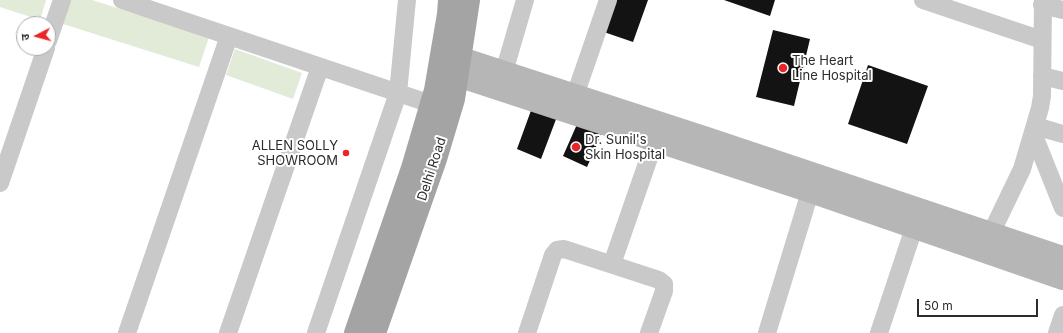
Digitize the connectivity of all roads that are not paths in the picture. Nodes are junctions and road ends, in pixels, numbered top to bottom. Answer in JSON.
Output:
{"nodes":[{"id":1,"x":62,"y":0,"type":"edge"},
{"id":2,"x":122,"y":0,"type":"edge"},
{"id":3,"x":407,"y":0,"type":"edge"},
{"id":4,"x":449,"y":0,"type":"edge"},
{"id":5,"x":469,"y":0,"type":"edge"},
{"id":6,"x":525,"y":0,"type":"edge"},
{"id":7,"x":608,"y":0,"type":"edge"},
{"id":8,"x":924,"y":0,"type":"edge"},
{"id":9,"x":1043,"y":3,"type":"edge"},
{"id":10,"x":1063,"y":10,"type":"edge"},
{"id":11,"x":56,"y":18,"type":"edge"},
{"id":12,"x":229,"y":36,"type":"junction"},
{"id":13,"x":1042,"y":40,"type":"junction"},
{"id":14,"x":43,"y":56,"type":"edge"},
{"id":15,"x":450,"y":63,"type":"junction"},
{"id":16,"x":320,"y":67,"type":"junction"},
{"id":17,"x":504,"y":72,"type":"junction"},
{"id":18,"x":1042,"y":76,"type":"junction"},
{"id":19,"x":1063,"y":81,"type":"edge"},
{"id":20,"x":398,"y":93,"type":"junction"},
{"id":21,"x":572,"y":104,"type":"junction"},
{"id":22,"x":441,"y":107,"type":"junction"},
{"id":23,"x":1034,"y":130,"type":"junction"},
{"id":24,"x":658,"y":132,"type":"junction"},
{"id":25,"x":1063,"y":134,"type":"edge"},
{"id":26,"x":0,"y":183,"type":"edge"},
{"id":27,"x":813,"y":183,"type":"junction"},
{"id":28,"x":1063,"y":208,"type":"edge"},
{"id":29,"x":914,"y":228,"type":"junction"},
{"id":30,"x":986,"y":242,"type":"junction"},
{"id":31,"x":1063,"y":257,"type":"edge"},
{"id":32,"x":612,"y":264,"type":"junction"},
{"id":33,"x":1063,"y":279,"type":"edge"},
{"id":34,"x":1063,"y":315,"type":"edge"},
{"id":35,"x":128,"y":333,"type":"edge"},
{"id":36,"x":228,"y":333,"type":"edge"},
{"id":37,"x":316,"y":333,"type":"edge"},
{"id":38,"x":355,"y":333,"type":"edge"},
{"id":39,"x":375,"y":333,"type":"edge"},
{"id":40,"x":527,"y":333,"type":"edge"},
{"id":41,"x":649,"y":333,"type":"edge"},
{"id":42,"x":767,"y":333,"type":"edge"},
{"id":43,"x":879,"y":333,"type":"edge"},
{"id":44,"x":1057,"y":333,"type":"edge"}],
"edges":[{"from":1,"to":11,"type":"street"},
{"from":2,"to":12,"type":"street"},
{"from":3,"to":20,"type":"street"},
{"from":4,"to":15,"type":"main road","name":"Delhi Road"},
{"from":5,"to":15,"type":"main road","name":"Delhi Road"},
{"from":6,"to":17,"type":"street"},
{"from":7,"to":21,"type":"street"},
{"from":8,"to":13,"type":"street"},
{"from":9,"to":10,"type":"street"},
{"from":9,"to":13,"type":"street"},
{"from":12,"to":16,"type":"street"},
{"from":12,"to":35,"type":"street"},
{"from":13,"to":18,"type":"street"},
{"from":14,"to":26,"type":"street"},
{"from":15,"to":17,"type":"main road"},
{"from":15,"to":21,"type":"main road"},
{"from":15,"to":22,"type":"main road","name":"Delhi Road"},
{"from":16,"to":20,"type":"street"},
{"from":16,"to":36,"type":"street"},
{"from":17,"to":21,"type":"main road"},
{"from":18,"to":19,"type":"street"},
{"from":18,"to":23,"type":"street"},
{"from":20,"to":22,"type":"street"},
{"from":20,"to":37,"type":"street"},
{"from":21,"to":24,"type":"main road"},
{"from":22,"to":38,"type":"main road","name":"Delhi Road"},
{"from":22,"to":39,"type":"main road","name":"Delhi Road"},
{"from":23,"to":25,"type":"street"},
{"from":23,"to":28,"type":"street"},
{"from":23,"to":30,"type":"street"},
{"from":24,"to":27,"type":"main road"},
{"from":24,"to":32,"type":"street"},
{"from":27,"to":29,"type":"main road"},
{"from":27,"to":30,"type":"main road"},
{"from":27,"to":42,"type":"street"},
{"from":29,"to":30,"type":"main road"},
{"from":29,"to":43,"type":"street"},
{"from":30,"to":31,"type":"main road"},
{"from":30,"to":33,"type":"main road"},
{"from":32,"to":40,"type":"street"},
{"from":32,"to":41,"type":"street"},
{"from":34,"to":44,"type":"street"}]}
